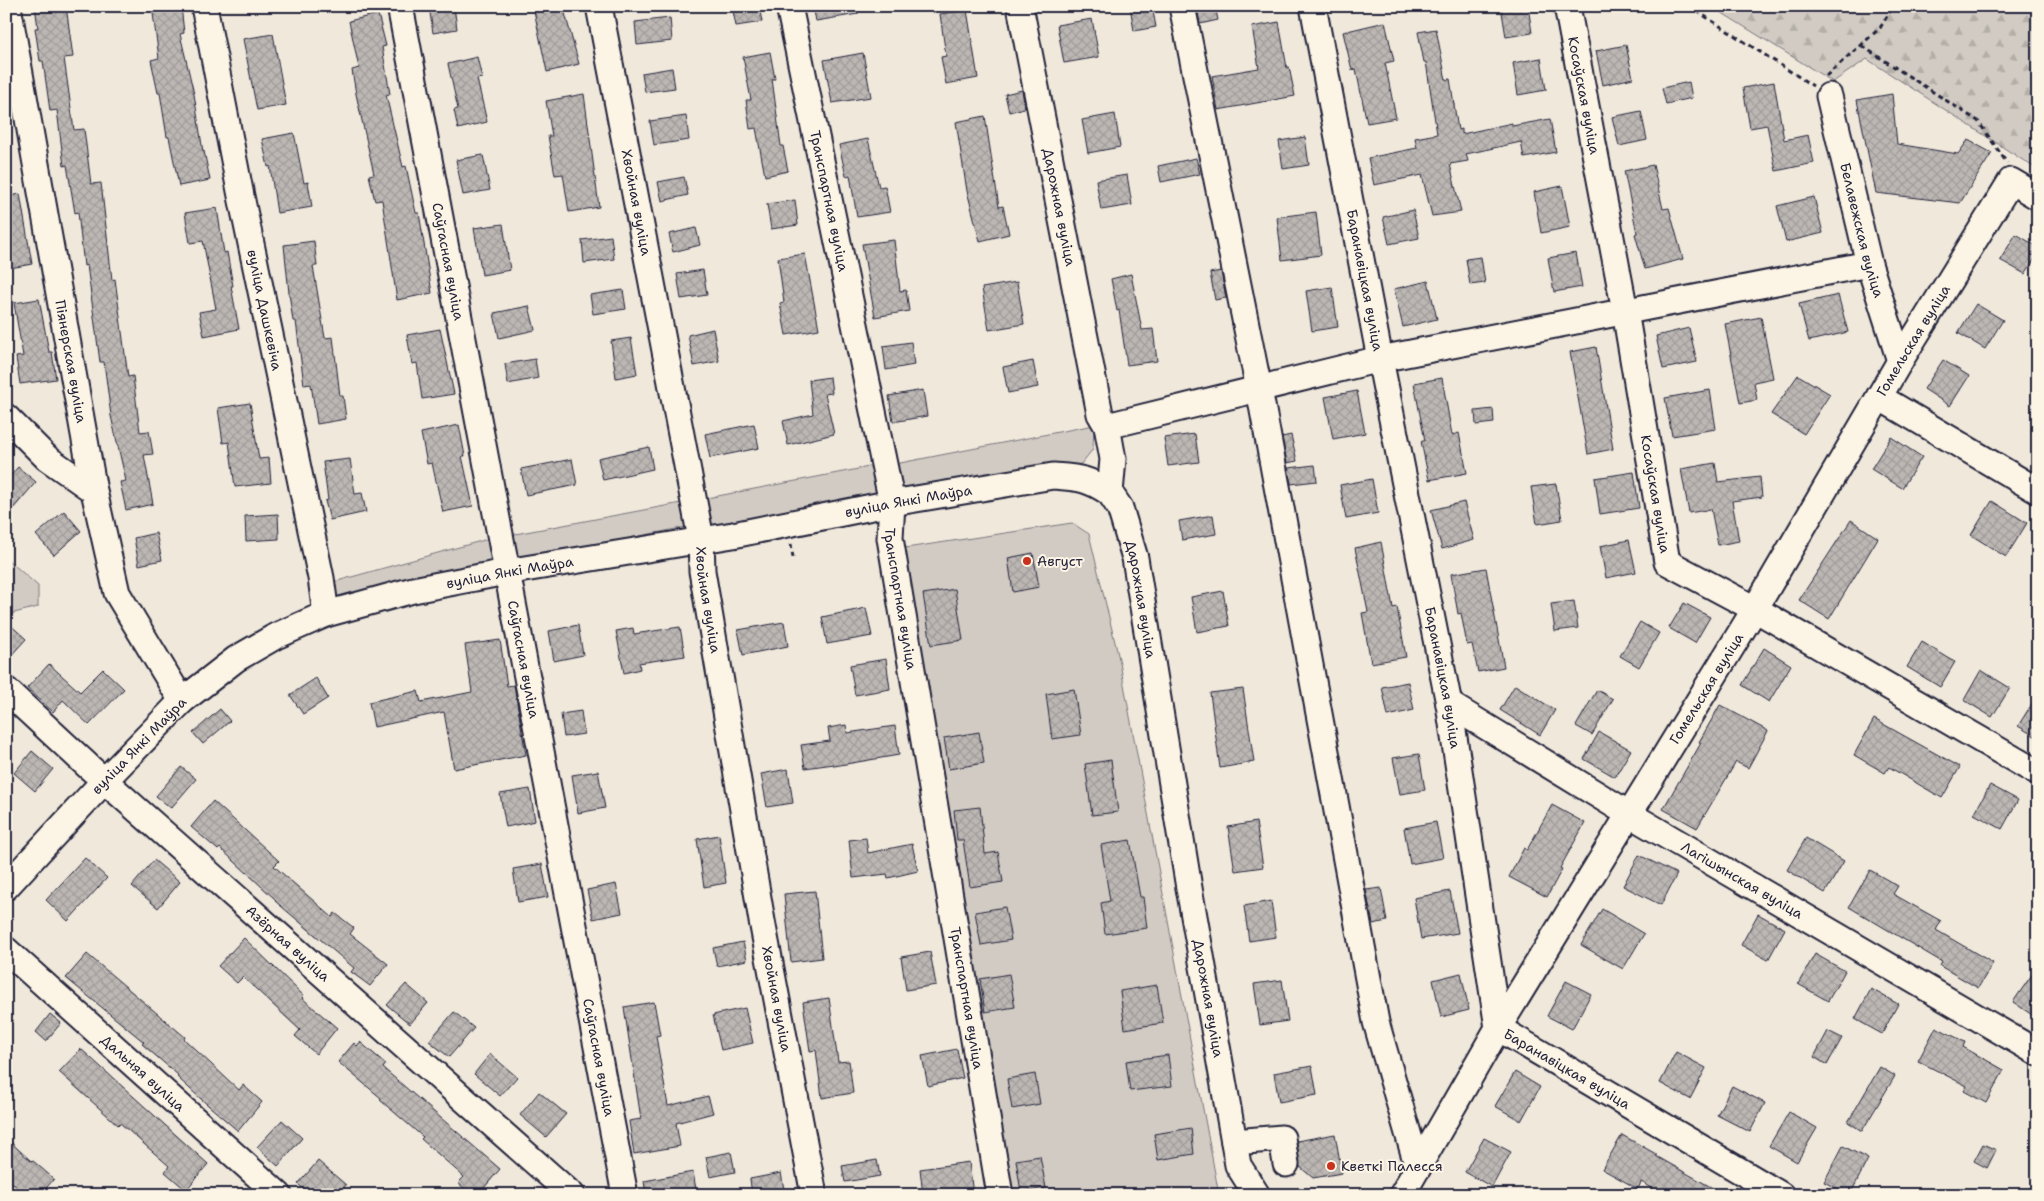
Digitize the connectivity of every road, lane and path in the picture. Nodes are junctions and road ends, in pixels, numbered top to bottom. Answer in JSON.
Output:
{"nodes":[{"id":1,"x":8,"y":6,"type":"edge"},
{"id":2,"x":204,"y":6,"type":"edge"},
{"id":3,"x":400,"y":6,"type":"edge"},
{"id":4,"x":599,"y":6,"type":"edge"},
{"id":5,"x":788,"y":6,"type":"edge"},
{"id":6,"x":1020,"y":6,"type":"edge"},
{"id":7,"x":1182,"y":6,"type":"edge"},
{"id":8,"x":1313,"y":6,"type":"edge"},
{"id":9,"x":1567,"y":6,"type":"edge"},
{"id":10,"x":1689,"y":6,"type":"edge"},
{"id":11,"x":1893,"y":6,"type":"edge"},
{"id":12,"x":1862,"y":46,"type":"junction"},
{"id":13,"x":1821,"y":91,"type":"junction"},
{"id":14,"x":2011,"y":181,"type":"junction"},
{"id":15,"x":2038,"y":197,"type":"edge"},
{"id":16,"x":1868,"y":264,"type":"junction"},
{"id":17,"x":1625,"y":311,"type":"junction"},
{"id":18,"x":1380,"y":359,"type":"junction"},
{"id":19,"x":1900,"y":361,"type":"junction"},
{"id":20,"x":1259,"y":389,"type":"junction"},
{"id":21,"x":1879,"y":397,"type":"junction"},
{"id":22,"x":6,"y":417,"type":"edge"},
{"id":23,"x":1107,"y":426,"type":"junction"},
{"id":24,"x":94,"y":491,"type":"junction"},
{"id":25,"x":2038,"y":491,"type":"edge"},
{"id":26,"x":1110,"y":493,"type":"junction"},
{"id":27,"x":892,"y":503,"type":"junction"},
{"id":28,"x":702,"y":539,"type":"junction"},
{"id":29,"x":506,"y":572,"type":"junction"},
{"id":30,"x":1754,"y":609,"type":"junction"},
{"id":31,"x":326,"y":614,"type":"junction"},
{"id":32,"x":6,"y":690,"type":"edge"},
{"id":33,"x":182,"y":701,"type":"junction"},
{"id":34,"x":1449,"y":704,"type":"junction"},
{"id":35,"x":2038,"y":774,"type":"edge"},
{"id":36,"x":105,"y":780,"type":"junction"},
{"id":37,"x":1629,"y":814,"type":"junction"},
{"id":38,"x":6,"y":888,"type":"edge"},
{"id":39,"x":6,"y":950,"type":"edge"},
{"id":40,"x":1498,"y":1028,"type":"junction"},
{"id":41,"x":2038,"y":1053,"type":"edge"},
{"id":42,"x":1234,"y":1142,"type":"junction"},
{"id":43,"x":1286,"y":1164,"type":"dead end"},
{"id":44,"x":1418,"y":1168,"type":"junction"},
{"id":45,"x":279,"y":1195,"type":"edge"},
{"id":46,"x":572,"y":1195,"type":"edge"},
{"id":47,"x":625,"y":1195,"type":"edge"},
{"id":48,"x":814,"y":1195,"type":"edge"},
{"id":49,"x":1000,"y":1195,"type":"edge"},
{"id":50,"x":1257,"y":1195,"type":"edge"},
{"id":51,"x":1402,"y":1195,"type":"edge"},
{"id":52,"x":1781,"y":1195,"type":"edge"}],
"edges":[{"from":1,"to":24,"type":"street","name":"Піянерская вуліца"},
{"from":2,"to":31,"type":"street","name":"вуліца Дашкевіча"},
{"from":3,"to":29,"type":"street","name":"Саўгасная вуліца"},
{"from":4,"to":28,"type":"street","name":"Хвойная вуліца"},
{"from":5,"to":27,"type":"street","name":"Транспартная вуліца"},
{"from":6,"to":23,"type":"street","name":"Дарожная вуліца"},
{"from":7,"to":20,"type":"street"},
{"from":8,"to":18,"type":"street","name":"Баранавіцкая вуліца"},
{"from":9,"to":17,"type":"street","name":"Косаўская вуліца"},
{"from":10,"to":13,"type":"path"},
{"from":11,"to":12,"type":"path"},
{"from":12,"to":13,"type":"path"},
{"from":12,"to":14,"type":"path"},
{"from":13,"to":16,"type":"street","name":"Белавежская вуліца"},
{"from":14,"to":15,"type":"street"},
{"from":14,"to":19,"type":"street","name":"Гомельская вуліца"},
{"from":16,"to":17,"type":"street"},
{"from":16,"to":19,"type":"street","name":"Белавежская вуліца"},
{"from":17,"to":18,"type":"street"},
{"from":17,"to":30,"type":"street","name":"Косаўская вуліца"},
{"from":18,"to":20,"type":"street"},
{"from":18,"to":34,"type":"street","name":"Баранавіцкая вуліца"},
{"from":19,"to":21,"type":"street","name":"Гомельская вуліца"},
{"from":20,"to":23,"type":"street"},
{"from":20,"to":44,"type":"street"},
{"from":21,"to":25,"type":"street"},
{"from":21,"to":30,"type":"street","name":"Гомельская вуліца"},
{"from":22,"to":24,"type":"street"},
{"from":23,"to":26,"type":"street","name":"Дарожная вуліца"},
{"from":24,"to":33,"type":"street","name":"Піянерская вуліца"},
{"from":26,"to":27,"type":"street","name":"вуліца Янкі Маўра"},
{"from":26,"to":42,"type":"street","name":"Дарожная вуліца"},
{"from":27,"to":28,"type":"street","name":"вуліца Янкі Маўра"},
{"from":27,"to":49,"type":"street","name":"Транспартная вуліца"},
{"from":28,"to":29,"type":"street","name":"вуліца Янкі Маўра"},
{"from":28,"to":48,"type":"street","name":"Хвойная вуліца"},
{"from":29,"to":31,"type":"street","name":"вуліца Янкі Маўра"},
{"from":29,"to":47,"type":"street","name":"Саўгасная вуліца"},
{"from":30,"to":35,"type":"street","name":"Косаўская вуліца"},
{"from":30,"to":37,"type":"street","name":"Гомельская вуліца"},
{"from":31,"to":33,"type":"street","name":"вуліца Янкі Маўра"},
{"from":32,"to":36,"type":"street","name":"Азёрная вуліца"},
{"from":33,"to":36,"type":"street","name":"вуліца Янкі Маўра"},
{"from":34,"to":37,"type":"street","name":"Лагішынская вуліца"},
{"from":34,"to":40,"type":"street","name":"Баранавіцкая вуліца"},
{"from":36,"to":38,"type":"street","name":"вуліца Янкі Маўра"},
{"from":36,"to":46,"type":"street","name":"Азёрная вуліца"},
{"from":37,"to":40,"type":"street","name":"Гомельская вуліца"},
{"from":37,"to":41,"type":"street","name":"Лагішынская вуліца"},
{"from":39,"to":45,"type":"street","name":"Дальняя вуліца"},
{"from":40,"to":44,"type":"street","name":"Гомельская вуліца"},
{"from":40,"to":52,"type":"street","name":"Баранавіцкая вуліца"},
{"from":42,"to":43,"type":"street"},
{"from":42,"to":50,"type":"street","name":"Дарожная вуліца"},
{"from":44,"to":51,"type":"street","name":"Гомельская вуліца"}]}
